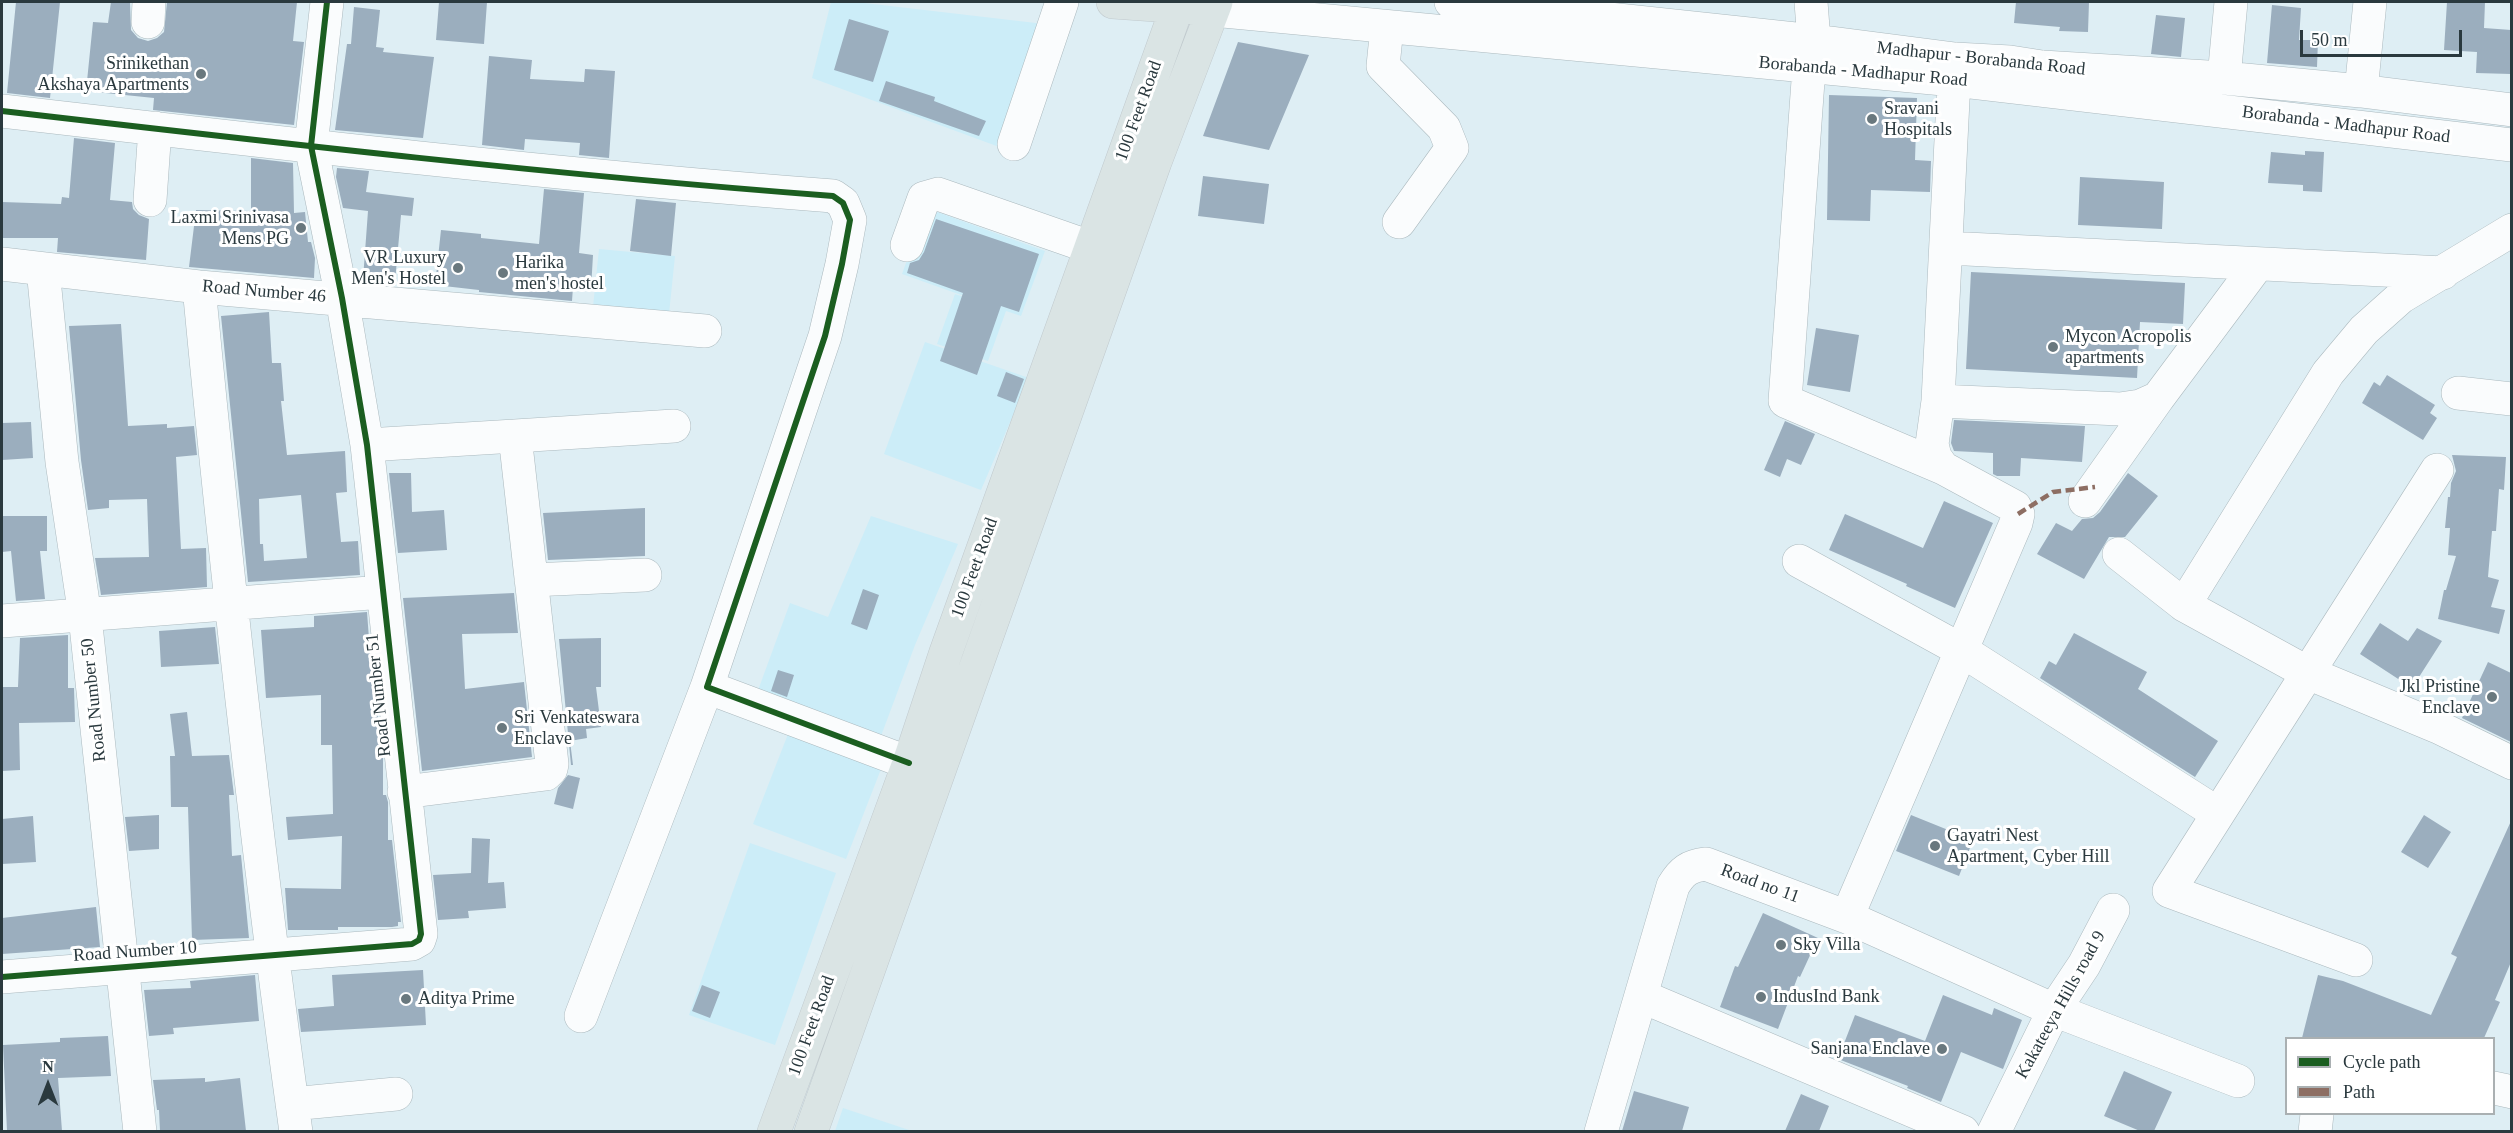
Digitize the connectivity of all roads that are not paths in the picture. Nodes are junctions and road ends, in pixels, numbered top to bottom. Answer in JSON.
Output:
{"nodes":[{"id":1,"x":327,"y":2,"type":"edge"},
{"id":2,"x":1062,"y":2,"type":"edge"},
{"id":3,"x":1113,"y":2,"type":"edge"},
{"id":4,"x":1451,"y":2,"type":"edge"},
{"id":5,"x":1811,"y":2,"type":"edge"},
{"id":6,"x":2231,"y":2,"type":"edge"},
{"id":7,"x":2370,"y":2,"type":"edge"},
{"id":8,"x":1178,"y":3,"type":"edge"},
{"id":9,"x":1214,"y":6,"type":"edge"},
{"id":10,"x":1387,"y":27,"type":"junction"},
{"id":11,"x":1811,"y":54,"type":"junction"},
{"id":12,"x":2224,"y":78,"type":"junction"},
{"id":13,"x":1954,"y":80,"type":"junction"},
{"id":14,"x":2361,"y":91,"type":"junction"},
{"id":15,"x":2511,"y":110,"type":"edge"},
{"id":16,"x":2,"y":111,"type":"edge"},
{"id":17,"x":155,"y":129,"type":"junction"},
{"id":18,"x":1014,"y":144,"type":"dead end"},
{"id":19,"x":2511,"y":145,"type":"edge"},
{"id":20,"x":311,"y":146,"type":"junction"},
{"id":21,"x":150,"y":200,"type":"dead end"},
{"id":22,"x":1399,"y":222,"type":"dead end"},
{"id":23,"x":2511,"y":230,"type":"edge"},
{"id":24,"x":907,"y":245,"type":"dead end"},
{"id":25,"x":1090,"y":247,"type":"junction"},
{"id":26,"x":1947,"y":248,"type":"junction"},
{"id":27,"x":2,"y":264,"type":"edge"},
{"id":28,"x":2259,"y":264,"type":"junction"},
{"id":29,"x":43,"y":269,"type":"junction"},
{"id":30,"x":2443,"y":273,"type":"junction"},
{"id":31,"x":199,"y":287,"type":"junction"},
{"id":32,"x":342,"y":298,"type":"junction"},
{"id":33,"x":705,"y":331,"type":"dead end"},
{"id":34,"x":2458,"y":393,"type":"dead end"},
{"id":35,"x":2158,"y":398,"type":"junction"},
{"id":36,"x":2511,"y":399,"type":"edge"},
{"id":37,"x":1938,"y":401,"type":"junction"},
{"id":38,"x":674,"y":426,"type":"dead end"},
{"id":39,"x":515,"y":436,"type":"junction"},
{"id":40,"x":367,"y":445,"type":"junction"},
{"id":41,"x":1943,"y":468,"type":"junction"},
{"id":42,"x":2437,"y":470,"type":"dead end"},
{"id":43,"x":2085,"y":501,"type":"dead end"},
{"id":44,"x":2119,"y":554,"type":"dead end"},
{"id":45,"x":1799,"y":561,"type":"dead end"},
{"id":46,"x":645,"y":575,"type":"dead end"},
{"id":47,"x":531,"y":580,"type":"junction"},
{"id":48,"x":383,"y":592,"type":"junction"},
{"id":49,"x":230,"y":604,"type":"junction"},
{"id":50,"x":2184,"y":605,"type":"junction"},
{"id":51,"x":85,"y":616,"type":"junction"},
{"id":52,"x":2,"y":621,"type":"edge"},
{"id":53,"x":1961,"y":650,"type":"junction"},
{"id":54,"x":2308,"y":673,"type":"junction"},
{"id":55,"x":707,"y":687,"type":"junction"},
{"id":56,"x":909,"y":763,"type":"junction"},
{"id":57,"x":2511,"y":763,"type":"edge"},
{"id":58,"x":404,"y":792,"type":"junction"},
{"id":59,"x":2217,"y":813,"type":"junction"},
{"id":60,"x":2113,"y":910,"type":"dead end"},
{"id":61,"x":1846,"y":917,"type":"junction"},
{"id":62,"x":271,"y":957,"type":"junction"},
{"id":63,"x":2356,"y":960,"type":"dead end"},
{"id":64,"x":123,"y":968,"type":"junction"},
{"id":65,"x":2,"y":977,"type":"edge"},
{"id":66,"x":1641,"y":996,"type":"junction"},
{"id":67,"x":2054,"y":1010,"type":"junction"},
{"id":68,"x":581,"y":1016,"type":"dead end"},
{"id":69,"x":2238,"y":1081,"type":"dead end"},
{"id":70,"x":396,"y":1094,"type":"dead end"},
{"id":71,"x":2317,"y":1115,"type":"edge"},
{"id":72,"x":294,"y":1118,"type":"edge"},
{"id":73,"x":140,"y":1131,"type":"edge"},
{"id":74,"x":774,"y":1131,"type":"edge"},
{"id":75,"x":811,"y":1131,"type":"edge"},
{"id":76,"x":1601,"y":1131,"type":"edge"},
{"id":77,"x":1963,"y":1131,"type":"edge"},
{"id":78,"x":1994,"y":1131,"type":"edge"},
{"id":79,"x":2314,"y":1131,"type":"edge"}],
"edges":[{"from":1,"to":20,"type":"street","name":"Road Number 51"},
{"from":2,"to":18,"type":"street"},
{"from":3,"to":8,"type":"main road"},
{"from":4,"to":11,"type":"street","name":"Madhapur - Borabanda Road"},
{"from":5,"to":11,"type":"street"},
{"from":6,"to":12,"type":"street"},
{"from":7,"to":14,"type":"street"},
{"from":8,"to":9,"type":"main road"},
{"from":8,"to":25,"type":"main road","name":"100 Feet Road"},
{"from":9,"to":10,"type":"street","name":"Borabanda - Madhapur Road"},
{"from":9,"to":75,"type":"main road","name":"100 Feet Road"},
{"from":10,"to":11,"type":"street","name":"Borabanda - Madhapur Road"},
{"from":10,"to":22,"type":"street"},
{"from":11,"to":12,"type":"street","name":"Madhapur - Borabanda Road"},
{"from":11,"to":13,"type":"street","name":"Borabanda - Madhapur Road"},
{"from":11,"to":41,"type":"street"},
{"from":12,"to":14,"type":"street","name":"Madhapur - Borabanda Road"},
{"from":13,"to":19,"type":"street","name":"Borabanda - Madhapur Road"},
{"from":13,"to":26,"type":"street"},
{"from":14,"to":15,"type":"street","name":"Madhapur - Borabanda Road"},
{"from":16,"to":17,"type":"street"},
{"from":17,"to":20,"type":"street"},
{"from":17,"to":21,"type":"street"},
{"from":20,"to":32,"type":"street","name":"Road Number 51"},
{"from":20,"to":55,"type":"street"},
{"from":23,"to":30,"type":"street"},
{"from":24,"to":25,"type":"street"},
{"from":25,"to":56,"type":"main road","name":"100 Feet Road"},
{"from":26,"to":28,"type":"street"},
{"from":26,"to":37,"type":"street"},
{"from":27,"to":29,"type":"street","name":"Road Number 46"},
{"from":28,"to":30,"type":"street"},
{"from":28,"to":35,"type":"street"},
{"from":29,"to":31,"type":"street","name":"Road Number 46"},
{"from":29,"to":51,"type":"street","name":"Road Number 50"},
{"from":30,"to":50,"type":"street"},
{"from":31,"to":32,"type":"street","name":"Road Number 46"},
{"from":31,"to":49,"type":"street"},
{"from":32,"to":33,"type":"street","name":"Road Number 46"},
{"from":32,"to":40,"type":"street","name":"Road Number 51"},
{"from":34,"to":36,"type":"street"},
{"from":35,"to":37,"type":"street"},
{"from":35,"to":43,"type":"street"},
{"from":37,"to":41,"type":"street"},
{"from":38,"to":39,"type":"street"},
{"from":39,"to":40,"type":"street"},
{"from":39,"to":47,"type":"street"},
{"from":40,"to":48,"type":"street","name":"Road Number 51"},
{"from":41,"to":53,"type":"street"},
{"from":42,"to":54,"type":"street"},
{"from":44,"to":50,"type":"street"},
{"from":45,"to":53,"type":"street"},
{"from":46,"to":47,"type":"street"},
{"from":47,"to":58,"type":"street"},
{"from":48,"to":49,"type":"street"},
{"from":48,"to":58,"type":"street","name":"Road Number 51"},
{"from":49,"to":51,"type":"street"},
{"from":49,"to":62,"type":"street"},
{"from":50,"to":54,"type":"street"},
{"from":51,"to":52,"type":"street"},
{"from":51,"to":64,"type":"street","name":"Road Number 50"},
{"from":53,"to":59,"type":"street"},
{"from":53,"to":61,"type":"street"},
{"from":54,"to":57,"type":"street"},
{"from":54,"to":59,"type":"street"},
{"from":55,"to":56,"type":"street"},
{"from":55,"to":68,"type":"street"},
{"from":56,"to":74,"type":"main road","name":"100 Feet Road"},
{"from":58,"to":62,"type":"street","name":"Road Number 51"},
{"from":59,"to":63,"type":"street"},
{"from":60,"to":67,"type":"street","name":"Kakateeya Hills road 9"},
{"from":61,"to":66,"type":"street","name":"Road no 11"},
{"from":61,"to":67,"type":"street","name":"Road no 11"},
{"from":62,"to":64,"type":"street","name":"Road Number 10"},
{"from":62,"to":72,"type":"street"},
{"from":64,"to":65,"type":"street","name":"Road Number 10"},
{"from":64,"to":73,"type":"street","name":"Road Number 50"},
{"from":66,"to":76,"type":"street","name":"Road no 11"},
{"from":66,"to":77,"type":"street"},
{"from":67,"to":69,"type":"street","name":"Road no 11"},
{"from":67,"to":78,"type":"street","name":"Kakateeya Hills road 9"},
{"from":70,"to":72,"type":"street"},
{"from":71,"to":79,"type":"street"}]}
